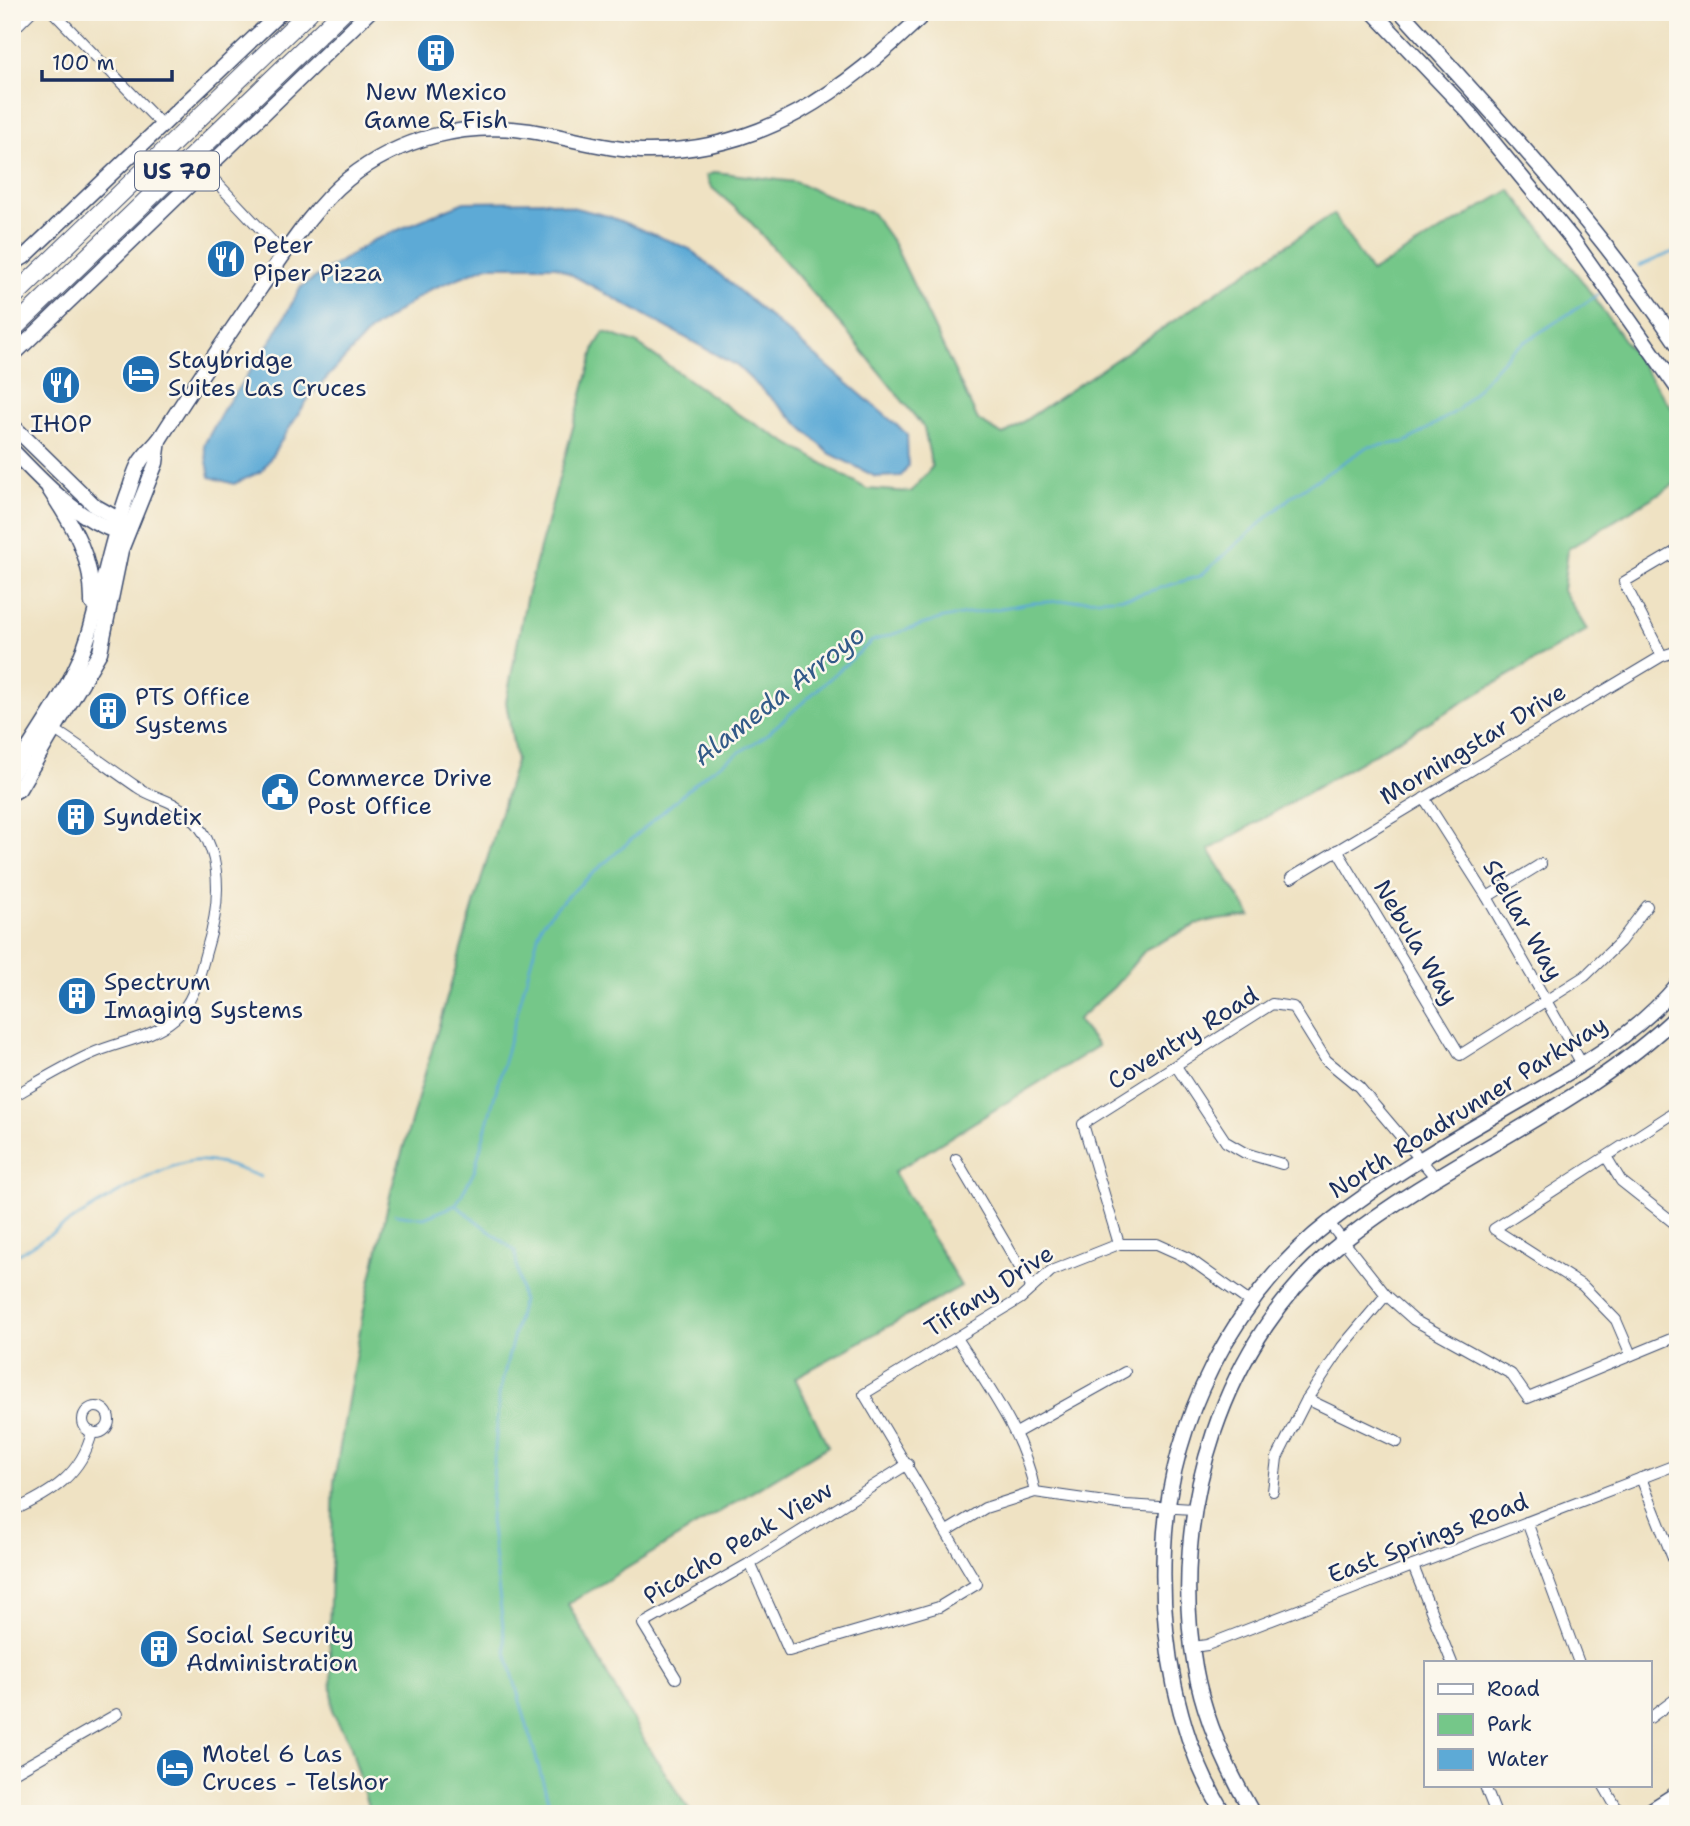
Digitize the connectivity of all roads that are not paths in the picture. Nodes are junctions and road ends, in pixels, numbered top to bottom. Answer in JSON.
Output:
{"nodes":[{"id":1,"x":32,"y":12,"type":"edge"},
{"id":2,"x":53,"y":12,"type":"edge"},
{"id":3,"x":281,"y":12,"type":"edge"},
{"id":4,"x":309,"y":12,"type":"edge"},
{"id":5,"x":342,"y":12,"type":"edge"},
{"id":6,"x":369,"y":12,"type":"edge"},
{"id":7,"x":926,"y":12,"type":"edge"},
{"id":8,"x":1373,"y":12,"type":"edge"},
{"id":9,"x":1401,"y":12,"type":"edge"},
{"id":10,"x":12,"y":31,"type":"edge"},
{"id":11,"x":163,"y":126,"type":"junction"},
{"id":12,"x":205,"y":170,"type":"junction"},
{"id":13,"x":284,"y":254,"type":"junction"},
{"id":14,"x":12,"y":264,"type":"edge"},
{"id":15,"x":12,"y":298,"type":"edge"},
{"id":16,"x":12,"y":330,"type":"edge"},
{"id":17,"x":1678,"y":345,"type":"edge"},
{"id":18,"x":12,"y":356,"type":"edge"},
{"id":19,"x":1678,"y":389,"type":"edge"},
{"id":20,"x":12,"y":425,"type":"edge"},
{"id":21,"x":12,"y":450,"type":"edge"},
{"id":22,"x":52,"y":465,"type":"junction"},
{"id":23,"x":37,"y":476,"type":"junction"},
{"id":24,"x":49,"y":489,"type":"junction"},
{"id":25,"x":123,"y":528,"type":"junction"},
{"id":26,"x":1678,"y":550,"type":"edge"},
{"id":27,"x":88,"y":638,"type":"junction"},
{"id":28,"x":1678,"y":651,"type":"edge"},
{"id":29,"x":1662,"y":656,"type":"junction"},
{"id":30,"x":49,"y":727,"type":"junction"},
{"id":31,"x":12,"y":774,"type":"edge"},
{"id":32,"x":12,"y":793,"type":"edge"},
{"id":33,"x":1424,"y":798,"type":"junction"},
{"id":34,"x":1337,"y":850,"type":"junction"},
{"id":35,"x":1541,"y":864,"type":"dead end"},
{"id":36,"x":1291,"y":878,"type":"dead end"},
{"id":37,"x":1487,"y":897,"type":"junction"},
{"id":38,"x":1647,"y":906,"type":"dead end"},
{"id":39,"x":1678,"y":984,"type":"edge"},
{"id":40,"x":1546,"y":1002,"type":"junction"},
{"id":41,"x":1678,"y":1016,"type":"edge"},
{"id":42,"x":1582,"y":1065,"type":"junction"},
{"id":43,"x":1176,"y":1066,"type":"junction"},
{"id":44,"x":12,"y":1097,"type":"edge"},
{"id":45,"x":1678,"y":1110,"type":"edge"},
{"id":46,"x":1422,"y":1157,"type":"junction"},
{"id":47,"x":1607,"y":1158,"type":"junction"},
{"id":48,"x":957,"y":1159,"type":"dead end"},
{"id":49,"x":1282,"y":1164,"type":"dead end"},
{"id":50,"x":1436,"y":1178,"type":"junction"},
{"id":51,"x":1329,"y":1223,"type":"junction"},
{"id":52,"x":1678,"y":1226,"type":"edge"},
{"id":53,"x":1343,"y":1241,"type":"junction"},
{"id":54,"x":1119,"y":1244,"type":"junction"},
{"id":55,"x":1032,"y":1288,"type":"junction"},
{"id":56,"x":1386,"y":1295,"type":"junction"},
{"id":57,"x":1251,"y":1303,"type":"junction"},
{"id":58,"x":1678,"y":1336,"type":"edge"},
{"id":59,"x":957,"y":1338,"type":"junction"},
{"id":60,"x":1631,"y":1355,"type":"junction"},
{"id":61,"x":1125,"y":1372,"type":"dead end"},
{"id":62,"x":1307,"y":1399,"type":"junction"},
{"id":63,"x":92,"y":1432,"type":"dead end"},
{"id":64,"x":1016,"y":1433,"type":"junction"},
{"id":65,"x":1397,"y":1441,"type":"dead end"},
{"id":66,"x":908,"y":1464,"type":"junction"},
{"id":67,"x":1678,"y":1464,"type":"edge"},
{"id":68,"x":1642,"y":1478,"type":"junction"},
{"id":69,"x":1273,"y":1491,"type":"dead end"},
{"id":70,"x":1035,"y":1492,"type":"junction"},
{"id":71,"x":1166,"y":1507,"type":"junction"},
{"id":72,"x":1193,"y":1509,"type":"junction"},
{"id":73,"x":12,"y":1511,"type":"edge"},
{"id":74,"x":1527,"y":1522,"type":"junction"},
{"id":75,"x":947,"y":1531,"type":"junction"},
{"id":76,"x":750,"y":1563,"type":"junction"},
{"id":77,"x":1413,"y":1566,"type":"junction"},
{"id":78,"x":1678,"y":1571,"type":"edge"},
{"id":79,"x":1193,"y":1647,"type":"junction"},
{"id":80,"x":1451,"y":1661,"type":"edge"},
{"id":81,"x":1578,"y":1661,"type":"edge"},
{"id":82,"x":676,"y":1678,"type":"dead end"},
{"id":83,"x":1678,"y":1697,"type":"edge"},
{"id":84,"x":117,"y":1714,"type":"dead end"},
{"id":85,"x":1652,"y":1716,"type":"edge"},
{"id":86,"x":12,"y":1774,"type":"edge"},
{"id":87,"x":1485,"y":1787,"type":"edge"},
{"id":88,"x":1605,"y":1787,"type":"edge"},
{"id":89,"x":1678,"y":1793,"type":"edge"},
{"id":90,"x":1224,"y":1814,"type":"edge"},
{"id":91,"x":1253,"y":1814,"type":"edge"},
{"id":92,"x":1496,"y":1814,"type":"edge"},
{"id":93,"x":1620,"y":1814,"type":"edge"},
{"id":94,"x":1645,"y":1814,"type":"edge"}],
"edges":[{"from":1,"to":10,"type":"street"},
{"from":2,"to":11,"type":"street"},
{"from":3,"to":11,"type":"main road"},
{"from":4,"to":15,"type":"highway","number":"US 70"},
{"from":5,"to":16,"type":"highway","number":"US 70"},
{"from":6,"to":12,"type":"main road"},
{"from":7,"to":13,"type":"main road"},
{"from":8,"to":19,"type":"main road"},
{"from":9,"to":17,"type":"main road"},
{"from":11,"to":14,"type":"main road"},
{"from":12,"to":13,"type":"street"},
{"from":12,"to":18,"type":"main road"},
{"from":13,"to":25,"type":"main road"},
{"from":20,"to":22,"type":"main road"},
{"from":21,"to":23,"type":"main road"},
{"from":22,"to":23,"type":"main road"},
{"from":22,"to":25,"type":"main road"},
{"from":23,"to":24,"type":"main road"},
{"from":24,"to":25,"type":"main road"},
{"from":24,"to":27,"type":"main road"},
{"from":25,"to":27,"type":"main road"},
{"from":25,"to":30,"type":"main road"},
{"from":26,"to":29,"type":"street"},
{"from":27,"to":30,"type":"main road"},
{"from":28,"to":29,"type":"street","name":"Morningstar Drive"},
{"from":29,"to":33,"type":"street","name":"Morningstar Drive"},
{"from":30,"to":31,"type":"main road"},
{"from":30,"to":32,"type":"main road"},
{"from":30,"to":44,"type":"street"},
{"from":33,"to":34,"type":"street","name":"Morningstar Drive"},
{"from":33,"to":37,"type":"street","name":"Stellar Way"},
{"from":34,"to":36,"type":"street","name":"Morningstar Drive"},
{"from":34,"to":40,"type":"street","name":"Nebula Way"},
{"from":35,"to":37,"type":"street"},
{"from":37,"to":40,"type":"street","name":"Stellar Way"},
{"from":38,"to":40,"type":"street"},
{"from":39,"to":42,"type":"main road","name":"North Roadrunner Parkway"},
{"from":40,"to":42,"type":"street","name":"Stellar Way"},
{"from":41,"to":50,"type":"main road","name":"North Roadrunner Parkway"},
{"from":42,"to":46,"type":"main road","name":"North Roadrunner Parkway"},
{"from":43,"to":46,"type":"street","name":"Coventry Road"},
{"from":43,"to":49,"type":"street"},
{"from":43,"to":54,"type":"street","name":"Coventry Road"},
{"from":45,"to":47,"type":"street"},
{"from":46,"to":50,"type":"street","name":"Coventry Road"},
{"from":46,"to":51,"type":"main road","name":"North Roadrunner Parkway"},
{"from":47,"to":52,"type":"street"},
{"from":47,"to":60,"type":"street"},
{"from":48,"to":55,"type":"street"},
{"from":50,"to":53,"type":"main road","name":"North Roadrunner Parkway"},
{"from":51,"to":53,"type":"street"},
{"from":51,"to":57,"type":"main road","name":"North Roadrunner Parkway"},
{"from":53,"to":56,"type":"street"},
{"from":53,"to":72,"type":"main road","name":"North Roadrunner Parkway"},
{"from":54,"to":55,"type":"street","name":"Tiffany Drive"},
{"from":54,"to":57,"type":"street","name":"Tiffany Drive"},
{"from":55,"to":59,"type":"street","name":"Tiffany Drive"},
{"from":56,"to":60,"type":"street"},
{"from":56,"to":62,"type":"street"},
{"from":57,"to":71,"type":"main road","name":"North Roadrunner Parkway"},
{"from":58,"to":60,"type":"street"},
{"from":59,"to":64,"type":"street"},
{"from":59,"to":66,"type":"street","name":"Tiffany Drive"},
{"from":61,"to":64,"type":"street"},
{"from":62,"to":65,"type":"street"},
{"from":62,"to":69,"type":"street"},
{"from":63,"to":73,"type":"street"},
{"from":64,"to":70,"type":"street"},
{"from":66,"to":75,"type":"street"},
{"from":66,"to":76,"type":"street","name":"Picacho Peak View"},
{"from":67,"to":68,"type":"street","name":"East Springs Road"},
{"from":68,"to":74,"type":"street","name":"East Springs Road"},
{"from":68,"to":78,"type":"street"},
{"from":70,"to":71,"type":"street"},
{"from":70,"to":75,"type":"street"},
{"from":71,"to":72,"type":"street"},
{"from":71,"to":90,"type":"main road","name":"North Roadrunner Parkway"},
{"from":72,"to":79,"type":"main road","name":"North Roadrunner Parkway"},
{"from":74,"to":77,"type":"street","name":"East Springs Road"},
{"from":74,"to":81,"type":"street"},
{"from":75,"to":76,"type":"street"},
{"from":76,"to":82,"type":"street","name":"Picacho Peak View"},
{"from":77,"to":79,"type":"street","name":"East Springs Road"},
{"from":77,"to":80,"type":"street"},
{"from":79,"to":91,"type":"main road","name":"North Roadrunner Parkway"},
{"from":83,"to":85,"type":"street"},
{"from":84,"to":86,"type":"street"},
{"from":87,"to":92,"type":"street"},
{"from":88,"to":93,"type":"street"},
{"from":89,"to":94,"type":"main road"}]}
